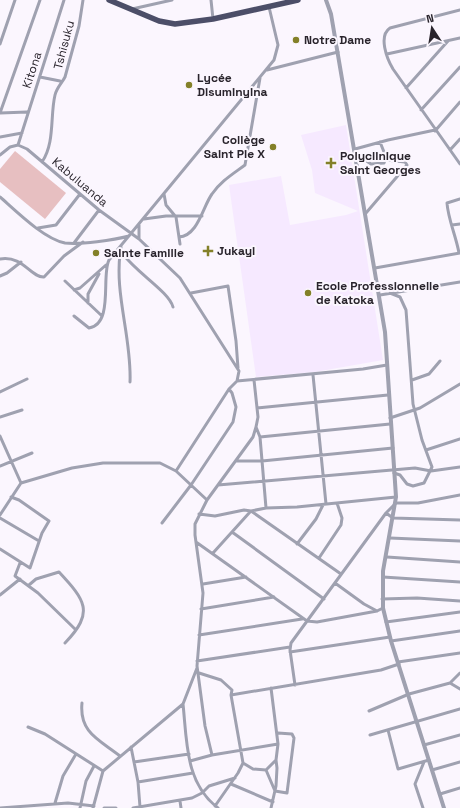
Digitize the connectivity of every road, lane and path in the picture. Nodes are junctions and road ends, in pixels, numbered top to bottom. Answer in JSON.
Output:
{"nodes":[{"id":1,"x":15,"y":0,"type":"edge"},
{"id":2,"x":40,"y":0,"type":"edge"},
{"id":3,"x":64,"y":0,"type":"edge"},
{"id":4,"x":83,"y":0,"type":"edge"},
{"id":5,"x":109,"y":0,"type":"edge"},
{"id":6,"x":172,"y":0,"type":"edge"},
{"id":7,"x":211,"y":0,"type":"edge"},
{"id":8,"x":298,"y":0,"type":"edge"},
{"id":9,"x":326,"y":0,"type":"edge"},
{"id":10,"x":269,"y":7,"type":"junction"},
{"id":11,"x":131,"y":10,"type":"junction"},
{"id":12,"x":460,"y":10,"type":"edge"},
{"id":13,"x":213,"y":19,"type":"junction"},
{"id":14,"x":460,"y":38,"type":"edge"},
{"id":15,"x":448,"y":41,"type":"junction"},
{"id":16,"x":0,"y":44,"type":"edge"},
{"id":17,"x":338,"y":52,"type":"junction"},
{"id":18,"x":387,"y":54,"type":"junction"},
{"id":19,"x":460,"y":68,"type":"edge"},
{"id":20,"x":267,"y":70,"type":"junction"},
{"id":21,"x":40,"y":77,"type":"junction"},
{"id":22,"x":260,"y":78,"type":"junction"},
{"id":23,"x":60,"y":81,"type":"junction"},
{"id":24,"x":406,"y":88,"type":"junction"},
{"id":25,"x":460,"y":102,"type":"edge"},
{"id":26,"x":421,"y":110,"type":"junction"},
{"id":27,"x":27,"y":112,"type":"junction"},
{"id":28,"x":0,"y":113,"type":"edge"},
{"id":29,"x":435,"y":130,"type":"junction"},
{"id":30,"x":22,"y":133,"type":"junction"},
{"id":31,"x":0,"y":137,"type":"edge"},
{"id":32,"x":460,"y":139,"type":"edge"},
{"id":33,"x":380,"y":142,"type":"junction"},
{"id":34,"x":18,"y":145,"type":"junction"},
{"id":35,"x":450,"y":150,"type":"junction"},
{"id":36,"x":355,"y":152,"type":"junction"},
{"id":37,"x":0,"y":155,"type":"edge"},
{"id":38,"x":386,"y":160,"type":"junction"},
{"id":39,"x":42,"y":162,"type":"junction"},
{"id":40,"x":460,"y":164,"type":"edge"},
{"id":41,"x":80,"y":194,"type":"junction"},
{"id":42,"x":164,"y":194,"type":"junction"},
{"id":43,"x":0,"y":197,"type":"edge"},
{"id":44,"x":460,"y":200,"type":"edge"},
{"id":45,"x":99,"y":210,"type":"junction"},
{"id":46,"x":366,"y":213,"type":"junction"},
{"id":47,"x":202,"y":216,"type":"junction"},
{"id":48,"x":176,"y":217,"type":"junction"},
{"id":49,"x":143,"y":219,"type":"junction"},
{"id":50,"x":139,"y":224,"type":"junction"},
{"id":51,"x":460,"y":224,"type":"edge"},
{"id":52,"x":452,"y":225,"type":"junction"},
{"id":53,"x":38,"y":228,"type":"junction"},
{"id":54,"x":130,"y":235,"type":"junction"},
{"id":55,"x":179,"y":237,"type":"junction"},
{"id":56,"x":76,"y":238,"type":"junction"},
{"id":57,"x":139,"y":239,"type":"junction"},
{"id":58,"x":81,"y":242,"type":"junction"},
{"id":59,"x":74,"y":243,"type":"junction"},
{"id":60,"x":180,"y":244,"type":"dead end"},
{"id":61,"x":121,"y":245,"type":"junction"},
{"id":62,"x":120,"y":250,"type":"junction"},
{"id":63,"x":460,"y":253,"type":"edge"},
{"id":64,"x":0,"y":259,"type":"edge"},
{"id":65,"x":21,"y":262,"type":"junction"},
{"id":66,"x":106,"y":266,"type":"junction"},
{"id":67,"x":375,"y":268,"type":"junction"},
{"id":68,"x":101,"y":271,"type":"junction"},
{"id":69,"x":0,"y":276,"type":"edge"},
{"id":70,"x":65,"y":281,"type":"dead end"},
{"id":71,"x":460,"y":282,"type":"edge"},
{"id":72,"x":80,"y":288,"type":"junction"},
{"id":73,"x":74,"y":290,"type":"junction"},
{"id":74,"x":191,"y":293,"type":"junction"},
{"id":75,"x":390,"y":293,"type":"junction"},
{"id":76,"x":88,"y":294,"type":"junction"},
{"id":77,"x":380,"y":295,"type":"junction"},
{"id":78,"x":80,"y":296,"type":"junction"},
{"id":79,"x":88,"y":303,"type":"junction"},
{"id":80,"x":173,"y":307,"type":"dead end"},
{"id":81,"x":74,"y":316,"type":"dead end"},
{"id":82,"x":102,"y":316,"type":"junction"},
{"id":83,"x":440,"y":361,"type":"dead end"},
{"id":84,"x":387,"y":365,"type":"junction"},
{"id":85,"x":238,"y":368,"type":"junction"},
{"id":86,"x":239,"y":374,"type":"junction"},
{"id":87,"x":313,"y":375,"type":"junction"},
{"id":88,"x":27,"y":379,"type":"dead end"},
{"id":89,"x":247,"y":380,"type":"junction"},
{"id":90,"x":254,"y":380,"type":"junction"},
{"id":91,"x":412,"y":380,"type":"junction"},
{"id":92,"x":237,"y":381,"type":"junction"},
{"id":93,"x":130,"y":382,"type":"dead end"},
{"id":94,"x":460,"y":384,"type":"edge"},
{"id":95,"x":460,"y":387,"type":"edge"},
{"id":96,"x":455,"y":388,"type":"junction"},
{"id":97,"x":229,"y":389,"type":"junction"},
{"id":98,"x":0,"y":392,"type":"edge"},
{"id":99,"x":388,"y":395,"type":"junction"},
{"id":100,"x":316,"y":402,"type":"junction"},
{"id":101,"x":413,"y":404,"type":"junction"},
{"id":102,"x":257,"y":408,"type":"junction"},
{"id":103,"x":420,"y":408,"type":"junction"},
{"id":104,"x":22,"y":410,"type":"dead end"},
{"id":105,"x":415,"y":410,"type":"junction"},
{"id":106,"x":408,"y":412,"type":"junction"},
{"id":107,"x":0,"y":417,"type":"edge"},
{"id":108,"x":390,"y":418,"type":"junction"},
{"id":109,"x":390,"y":424,"type":"junction"},
{"id":110,"x":256,"y":427,"type":"junction"},
{"id":111,"x":318,"y":431,"type":"junction"},
{"id":112,"x":0,"y":436,"type":"edge"},
{"id":113,"x":260,"y":436,"type":"junction"},
{"id":114,"x":460,"y":439,"type":"edge"},
{"id":115,"x":393,"y":448,"type":"junction"},
{"id":116,"x":426,"y":450,"type":"junction"},
{"id":117,"x":32,"y":453,"type":"dead end"},
{"id":118,"x":321,"y":455,"type":"junction"},
{"id":119,"x":11,"y":461,"type":"junction"},
{"id":120,"x":236,"y":461,"type":"junction"},
{"id":121,"x":262,"y":461,"type":"junction"},
{"id":122,"x":0,"y":466,"type":"edge"},
{"id":123,"x":460,"y":467,"type":"edge"},
{"id":124,"x":176,"y":471,"type":"junction"},
{"id":125,"x":431,"y":471,"type":"junction"},
{"id":126,"x":394,"y":472,"type":"junction"},
{"id":127,"x":324,"y":477,"type":"junction"},
{"id":128,"x":21,"y":483,"type":"junction"},
{"id":129,"x":264,"y":483,"type":"junction"},
{"id":130,"x":218,"y":485,"type":"junction"},
{"id":131,"x":191,"y":486,"type":"junction"},
{"id":132,"x":460,"y":495,"type":"edge"},
{"id":133,"x":11,"y":497,"type":"junction"},
{"id":134,"x":396,"y":497,"type":"junction"},
{"id":135,"x":207,"y":500,"type":"junction"},
{"id":136,"x":337,"y":503,"type":"junction"},
{"id":137,"x":396,"y":503,"type":"junction"},
{"id":138,"x":325,"y":504,"type":"junction"},
{"id":139,"x":266,"y":508,"type":"junction"},
{"id":140,"x":251,"y":512,"type":"junction"},
{"id":141,"x":199,"y":514,"type":"junction"},
{"id":142,"x":386,"y":514,"type":"junction"},
{"id":143,"x":0,"y":516,"type":"edge"},
{"id":144,"x":394,"y":518,"type":"junction"},
{"id":145,"x":460,"y":520,"type":"edge"},
{"id":146,"x":162,"y":522,"type":"dead end"},
{"id":147,"x":232,"y":532,"type":"junction"},
{"id":148,"x":390,"y":538,"type":"junction"},
{"id":149,"x":39,"y":541,"type":"junction"},
{"id":150,"x":460,"y":541,"type":"edge"},
{"id":151,"x":196,"y":542,"type":"junction"},
{"id":152,"x":298,"y":544,"type":"junction"},
{"id":153,"x":0,"y":549,"type":"edge"},
{"id":154,"x":213,"y":553,"type":"junction"},
{"id":155,"x":387,"y":557,"type":"junction"},
{"id":156,"x":319,"y":558,"type":"junction"},
{"id":157,"x":460,"y":562,"type":"edge"},
{"id":158,"x":20,"y":563,"type":"junction"},
{"id":159,"x":342,"y":574,"type":"junction"},
{"id":160,"x":246,"y":577,"type":"junction"},
{"id":161,"x":383,"y":577,"type":"junction"},
{"id":162,"x":20,"y":579,"type":"junction"},
{"id":163,"x":460,"y":582,"type":"edge"},
{"id":164,"x":335,"y":583,"type":"junction"},
{"id":165,"x":203,"y":584,"type":"junction"},
{"id":166,"x":29,"y":585,"type":"junction"},
{"id":167,"x":0,"y":595,"type":"edge"},
{"id":168,"x":274,"y":597,"type":"junction"},
{"id":169,"x":324,"y":599,"type":"junction"},
{"id":170,"x":382,"y":599,"type":"junction"},
{"id":171,"x":460,"y":601,"type":"edge"},
{"id":172,"x":383,"y":608,"type":"junction"},
{"id":173,"x":202,"y":609,"type":"junction"},
{"id":174,"x":377,"y":611,"type":"junction"},
{"id":175,"x":460,"y":612,"type":"edge"},
{"id":176,"x":302,"y":619,"type":"junction"},
{"id":177,"x":307,"y":621,"type":"junction"},
{"id":178,"x":386,"y":622,"type":"junction"},
{"id":179,"x":76,"y":630,"type":"junction"},
{"id":180,"x":460,"y":631,"type":"edge"},
{"id":181,"x":199,"y":635,"type":"junction"},
{"id":182,"x":391,"y":639,"type":"junction"},
{"id":183,"x":65,"y":643,"type":"dead end"},
{"id":184,"x":290,"y":647,"type":"junction"},
{"id":185,"x":290,"y":652,"type":"junction"},
{"id":186,"x":460,"y":653,"type":"edge"},
{"id":187,"x":197,"y":661,"type":"junction"},
{"id":188,"x":399,"y":663,"type":"junction"},
{"id":189,"x":197,"y":666,"type":"junction"},
{"id":190,"x":199,"y":673,"type":"junction"},
{"id":191,"x":460,"y":673,"type":"edge"},
{"id":192,"x":450,"y":683,"type":"junction"},
{"id":193,"x":295,"y":685,"type":"junction"},
{"id":194,"x":271,"y":688,"type":"junction"},
{"id":195,"x":460,"y":689,"type":"edge"},
{"id":196,"x":409,"y":694,"type":"junction"},
{"id":197,"x":231,"y":695,"type":"junction"},
{"id":198,"x":82,"y":703,"type":"dead end"},
{"id":199,"x":183,"y":704,"type":"junction"},
{"id":200,"x":460,"y":709,"type":"edge"},
{"id":201,"x":369,"y":711,"type":"dead end"},
{"id":202,"x":417,"y":721,"type":"junction"},
{"id":203,"x":28,"y":727,"type":"dead end"},
{"id":204,"x":388,"y":730,"type":"junction"},
{"id":205,"x":278,"y":733,"type":"junction"},
{"id":206,"x":370,"y":735,"type":"dead end"},
{"id":207,"x":460,"y":735,"type":"edge"},
{"id":208,"x":278,"y":744,"type":"junction"},
{"id":209,"x":424,"y":745,"type":"junction"},
{"id":210,"x":130,"y":747,"type":"junction"},
{"id":211,"x":240,"y":751,"type":"junction"},
{"id":212,"x":76,"y":754,"type":"junction"},
{"id":213,"x":188,"y":754,"type":"junction"},
{"id":214,"x":212,"y":755,"type":"junction"},
{"id":215,"x":120,"y":756,"type":"junction"},
{"id":216,"x":276,"y":760,"type":"junction"},
{"id":217,"x":190,"y":761,"type":"junction"},
{"id":218,"x":426,"y":761,"type":"junction"},
{"id":219,"x":134,"y":762,"type":"junction"},
{"id":220,"x":460,"y":762,"type":"edge"},
{"id":221,"x":243,"y":763,"type":"junction"},
{"id":222,"x":94,"y":766,"type":"junction"},
{"id":223,"x":266,"y":770,"type":"junction"},
{"id":224,"x":432,"y":770,"type":"junction"},
{"id":225,"x":103,"y":771,"type":"junction"},
{"id":226,"x":193,"y":773,"type":"junction"},
{"id":227,"x":235,"y":778,"type":"junction"},
{"id":228,"x":138,"y":782,"type":"junction"},
{"id":229,"x":231,"y":784,"type":"junction"},
{"id":230,"x":460,"y":788,"type":"edge"},
{"id":231,"x":275,"y":791,"type":"junction"},
{"id":232,"x":202,"y":793,"type":"junction"},
{"id":233,"x":440,"y":794,"type":"junction"},
{"id":234,"x":180,"y":801,"type":"junction"},
{"id":235,"x":273,"y":802,"type":"junction"},
{"id":236,"x":55,"y":803,"type":"junction"},
{"id":237,"x":80,"y":804,"type":"junction"},
{"id":238,"x":93,"y":807,"type":"edge"},
{"id":239,"x":140,"y":807,"type":"edge"},
{"id":240,"x":216,"y":807,"type":"edge"},
{"id":241,"x":0,"y":808,"type":"edge"},
{"id":242,"x":80,"y":808,"type":"edge"},
{"id":243,"x":104,"y":808,"type":"edge"},
{"id":244,"x":116,"y":808,"type":"edge"},
{"id":245,"x":132,"y":808,"type":"edge"},
{"id":246,"x":181,"y":808,"type":"edge"},
{"id":247,"x":271,"y":808,"type":"edge"},
{"id":248,"x":423,"y":808,"type":"edge"},
{"id":249,"x":444,"y":808,"type":"edge"}],
"edges":[{"from":1,"to":16,"type":"street"},
{"from":2,"to":28,"type":"street"},
{"from":3,"to":21,"type":"street","name":"Kitona"},
{"from":4,"to":23,"type":"street","name":"Tshisuku"},
{"from":5,"to":11,"type":"highway"},
{"from":6,"to":11,"type":"street"},
{"from":7,"to":13,"type":"street"},
{"from":8,"to":10,"type":"highway"},
{"from":9,"to":17,"type":"street"},
{"from":10,"to":13,"type":"highway"},
{"from":10,"to":20,"type":"street"},
{"from":11,"to":13,"type":"highway"},
{"from":12,"to":18,"type":"street"},
{"from":14,"to":15,"type":"street"},
{"from":15,"to":18,"type":"street"},
{"from":15,"to":24,"type":"street"},
{"from":17,"to":20,"type":"street"},
{"from":17,"to":36,"type":"street"},
{"from":18,"to":24,"type":"street"},
{"from":19,"to":26,"type":"street"},
{"from":20,"to":22,"type":"street"},
{"from":21,"to":23,"type":"street"},
{"from":21,"to":27,"type":"street","name":"Kitona"},
{"from":22,"to":42,"type":"street"},
{"from":22,"to":47,"type":"street"},
{"from":23,"to":39,"type":"street","name":"Tshisuku"},
{"from":24,"to":26,"type":"street"},
{"from":25,"to":29,"type":"street"},
{"from":26,"to":29,"type":"street"},
{"from":27,"to":28,"type":"street"},
{"from":27,"to":30,"type":"street","name":"Kitona"},
{"from":29,"to":33,"type":"street"},
{"from":29,"to":35,"type":"street"},
{"from":30,"to":31,"type":"street"},
{"from":30,"to":34,"type":"street","name":"Kitona"},
{"from":32,"to":35,"type":"street"},
{"from":33,"to":36,"type":"street"},
{"from":33,"to":38,"type":"street"},
{"from":34,"to":37,"type":"street"},
{"from":34,"to":39,"type":"street","name":"Kabuluanda"},
{"from":35,"to":40,"type":"street"},
{"from":36,"to":38,"type":"street"},
{"from":36,"to":46,"type":"street"},
{"from":38,"to":46,"type":"street"},
{"from":39,"to":41,"type":"street","name":"Kabuluanda"},
{"from":41,"to":45,"type":"street","name":"Kabuluanda"},
{"from":41,"to":53,"type":"street"},
{"from":42,"to":48,"type":"street"},
{"from":42,"to":49,"type":"street"},
{"from":43,"to":53,"type":"street"},
{"from":44,"to":52,"type":"street"},
{"from":45,"to":54,"type":"street","name":"Kabuluanda"},
{"from":45,"to":56,"type":"street"},
{"from":46,"to":67,"type":"street"},
{"from":47,"to":48,"type":"street"},
{"from":47,"to":55,"type":"street"},
{"from":48,"to":49,"type":"street"},
{"from":48,"to":55,"type":"street"},
{"from":49,"to":50,"type":"street"},
{"from":50,"to":54,"type":"street"},
{"from":50,"to":57,"type":"street"},
{"from":51,"to":52,"type":"street"},
{"from":52,"to":63,"type":"street"},
{"from":53,"to":59,"type":"street"},
{"from":54,"to":57,"type":"street","name":"Kabuluanda"},
{"from":54,"to":58,"type":"street"},
{"from":54,"to":61,"type":"street"},
{"from":55,"to":60,"type":"street"},
{"from":56,"to":58,"type":"street"},
{"from":56,"to":59,"type":"street"},
{"from":57,"to":74,"type":"street","name":"Kabuluanda"},
{"from":58,"to":59,"type":"street"},
{"from":58,"to":65,"type":"street"},
{"from":61,"to":62,"type":"street"},
{"from":61,"to":66,"type":"street"},
{"from":62,"to":80,"type":"street"},
{"from":62,"to":93,"type":"street"},
{"from":63,"to":67,"type":"street"},
{"from":64,"to":65,"type":"street"},
{"from":65,"to":69,"type":"street"},
{"from":66,"to":68,"type":"street"},
{"from":66,"to":82,"type":"street"},
{"from":67,"to":77,"type":"street"},
{"from":68,"to":72,"type":"street"},
{"from":68,"to":76,"type":"street"},
{"from":70,"to":73,"type":"street"},
{"from":71,"to":75,"type":"street"},
{"from":72,"to":73,"type":"street"},
{"from":72,"to":78,"type":"street"},
{"from":73,"to":78,"type":"street"},
{"from":74,"to":85,"type":"street","name":"Kabuluanda"},
{"from":74,"to":85,"type":"street"},
{"from":75,"to":77,"type":"street"},
{"from":75,"to":91,"type":"street"},
{"from":76,"to":78,"type":"street"},
{"from":76,"to":79,"type":"street"},
{"from":77,"to":84,"type":"street"},
{"from":78,"to":79,"type":"street"},
{"from":79,"to":82,"type":"street"},
{"from":81,"to":82,"type":"street"},
{"from":83,"to":91,"type":"street"},
{"from":84,"to":87,"type":"street"},
{"from":84,"to":99,"type":"street"},
{"from":85,"to":86,"type":"street"},
{"from":86,"to":89,"type":"street"},
{"from":86,"to":92,"type":"street"},
{"from":87,"to":90,"type":"street"},
{"from":87,"to":100,"type":"street"},
{"from":88,"to":98,"type":"street"},
{"from":89,"to":90,"type":"street"},
{"from":89,"to":92,"type":"street"},
{"from":90,"to":102,"type":"street"},
{"from":91,"to":101,"type":"street"},
{"from":92,"to":97,"type":"street"},
{"from":94,"to":96,"type":"street"},
{"from":95,"to":96,"type":"street"},
{"from":96,"to":103,"type":"street"},
{"from":97,"to":124,"type":"street"},
{"from":97,"to":131,"type":"street"},
{"from":99,"to":100,"type":"street"},
{"from":99,"to":108,"type":"street"},
{"from":100,"to":102,"type":"street"},
{"from":100,"to":111,"type":"street"},
{"from":101,"to":103,"type":"street"},
{"from":101,"to":105,"type":"street"},
{"from":101,"to":106,"type":"street"},
{"from":102,"to":110,"type":"street"},
{"from":103,"to":105,"type":"street"},
{"from":104,"to":107,"type":"street"},
{"from":105,"to":106,"type":"street"},
{"from":105,"to":116,"type":"street"},
{"from":106,"to":108,"type":"street"},
{"from":108,"to":109,"type":"street"},
{"from":109,"to":111,"type":"street"},
{"from":109,"to":115,"type":"street"},
{"from":110,"to":113,"type":"street"},
{"from":110,"to":120,"type":"street"},
{"from":111,"to":113,"type":"street"},
{"from":111,"to":118,"type":"street"},
{"from":112,"to":119,"type":"street"},
{"from":113,"to":121,"type":"street"},
{"from":114,"to":116,"type":"street"},
{"from":115,"to":118,"type":"street"},
{"from":115,"to":126,"type":"street"},
{"from":116,"to":125,"type":"street"},
{"from":117,"to":119,"type":"street"},
{"from":118,"to":121,"type":"street"},
{"from":118,"to":127,"type":"street"},
{"from":119,"to":122,"type":"street"},
{"from":119,"to":128,"type":"street"},
{"from":120,"to":121,"type":"street"},
{"from":120,"to":130,"type":"street"},
{"from":121,"to":129,"type":"street"},
{"from":123,"to":125,"type":"street"},
{"from":124,"to":128,"type":"street"},
{"from":124,"to":131,"type":"street"},
{"from":125,"to":126,"type":"street"},
{"from":125,"to":126,"type":"street"},
{"from":126,"to":127,"type":"street"},
{"from":126,"to":134,"type":"street"},
{"from":127,"to":129,"type":"street"},
{"from":127,"to":138,"type":"street"},
{"from":128,"to":133,"type":"street"},
{"from":129,"to":130,"type":"street"},
{"from":129,"to":139,"type":"street"},
{"from":130,"to":135,"type":"street"},
{"from":131,"to":135,"type":"street"},
{"from":131,"to":146,"type":"street"},
{"from":132,"to":137,"type":"street"},
{"from":133,"to":143,"type":"street"},
{"from":133,"to":149,"type":"street"},
{"from":134,"to":136,"type":"street"},
{"from":134,"to":137,"type":"street"},
{"from":135,"to":141,"type":"street"},
{"from":136,"to":138,"type":"street"},
{"from":136,"to":156,"type":"street"},
{"from":137,"to":142,"type":"street"},
{"from":137,"to":144,"type":"street"},
{"from":138,"to":139,"type":"street"},
{"from":138,"to":152,"type":"street"},
{"from":139,"to":140,"type":"street"},
{"from":140,"to":141,"type":"street"},
{"from":140,"to":147,"type":"street"},
{"from":140,"to":152,"type":"street"},
{"from":141,"to":151,"type":"street"},
{"from":142,"to":144,"type":"street"},
{"from":142,"to":159,"type":"street"},
{"from":143,"to":149,"type":"street"},
{"from":144,"to":145,"type":"street"},
{"from":144,"to":148,"type":"street"},
{"from":147,"to":154,"type":"street"},
{"from":147,"to":169,"type":"street"},
{"from":148,"to":150,"type":"street"},
{"from":148,"to":155,"type":"street"},
{"from":149,"to":158,"type":"street"},
{"from":151,"to":154,"type":"street"},
{"from":151,"to":165,"type":"street"},
{"from":152,"to":156,"type":"street"},
{"from":153,"to":158,"type":"street"},
{"from":154,"to":160,"type":"street"},
{"from":155,"to":157,"type":"street"},
{"from":155,"to":161,"type":"street"},
{"from":156,"to":159,"type":"street"},
{"from":158,"to":162,"type":"street"},
{"from":159,"to":164,"type":"street"},
{"from":160,"to":165,"type":"street"},
{"from":160,"to":168,"type":"street"},
{"from":161,"to":163,"type":"street"},
{"from":161,"to":170,"type":"street"},
{"from":162,"to":166,"type":"street"},
{"from":162,"to":167,"type":"street"},
{"from":164,"to":169,"type":"street"},
{"from":164,"to":174,"type":"street"},
{"from":165,"to":173,"type":"street"},
{"from":166,"to":179,"type":"street"},
{"from":166,"to":179,"type":"street"},
{"from":168,"to":173,"type":"street"},
{"from":168,"to":176,"type":"street"},
{"from":169,"to":177,"type":"street"},
{"from":170,"to":171,"type":"street"},
{"from":170,"to":172,"type":"street"},
{"from":172,"to":174,"type":"street"},
{"from":172,"to":178,"type":"street"},
{"from":173,"to":181,"type":"street"},
{"from":174,"to":177,"type":"street"},
{"from":175,"to":178,"type":"street"},
{"from":176,"to":177,"type":"street"},
{"from":176,"to":181,"type":"street"},
{"from":177,"to":184,"type":"street"},
{"from":178,"to":182,"type":"street"},
{"from":179,"to":183,"type":"street"},
{"from":180,"to":182,"type":"street"},
{"from":181,"to":187,"type":"street"},
{"from":182,"to":185,"type":"street"},
{"from":182,"to":188,"type":"street"},
{"from":184,"to":185,"type":"street"},
{"from":184,"to":187,"type":"street"},
{"from":185,"to":193,"type":"street"},
{"from":186,"to":188,"type":"street"},
{"from":187,"to":189,"type":"street"},
{"from":188,"to":193,"type":"street"},
{"from":188,"to":196,"type":"street"},
{"from":189,"to":190,"type":"street"},
{"from":189,"to":199,"type":"street"},
{"from":190,"to":197,"type":"street"},
{"from":190,"to":214,"type":"street"},
{"from":191,"to":192,"type":"street"},
{"from":192,"to":195,"type":"street"},
{"from":192,"to":196,"type":"street"},
{"from":193,"to":194,"type":"street"},
{"from":194,"to":197,"type":"street"},
{"from":194,"to":205,"type":"street"},
{"from":196,"to":201,"type":"street"},
{"from":196,"to":202,"type":"street"},
{"from":197,"to":211,"type":"street"},
{"from":198,"to":215,"type":"street"},
{"from":199,"to":210,"type":"street"},
{"from":199,"to":213,"type":"street"},
{"from":200,"to":202,"type":"street"},
{"from":202,"to":204,"type":"street"},
{"from":202,"to":209,"type":"street"},
{"from":203,"to":212,"type":"street"},
{"from":204,"to":206,"type":"street"},
{"from":204,"to":218,"type":"street"},
{"from":205,"to":208,"type":"street"},
{"from":205,"to":231,"type":"street"},
{"from":207,"to":209,"type":"street"},
{"from":208,"to":211,"type":"street"},
{"from":208,"to":216,"type":"street"},
{"from":209,"to":218,"type":"street"},
{"from":210,"to":215,"type":"street"},
{"from":210,"to":219,"type":"street"},
{"from":211,"to":214,"type":"street"},
{"from":211,"to":221,"type":"street"},
{"from":212,"to":222,"type":"street"},
{"from":212,"to":236,"type":"street"},
{"from":213,"to":217,"type":"street"},
{"from":213,"to":219,"type":"street"},
{"from":214,"to":217,"type":"street"},
{"from":215,"to":225,"type":"street"},
{"from":216,"to":223,"type":"street"},
{"from":216,"to":231,"type":"street"},
{"from":217,"to":226,"type":"street"},
{"from":218,"to":224,"type":"street"},
{"from":218,"to":248,"type":"street"},
{"from":219,"to":228,"type":"street"},
{"from":220,"to":224,"type":"street"},
{"from":221,"to":223,"type":"street"},
{"from":221,"to":227,"type":"street"},
{"from":222,"to":225,"type":"street"},
{"from":222,"to":237,"type":"street"},
{"from":223,"to":231,"type":"street"},
{"from":224,"to":233,"type":"street"},
{"from":225,"to":238,"type":"street"},
{"from":226,"to":228,"type":"street"},
{"from":226,"to":232,"type":"street"},
{"from":227,"to":229,"type":"street"},
{"from":227,"to":232,"type":"street"},
{"from":228,"to":239,"type":"street"},
{"from":229,"to":235,"type":"street"},
{"from":229,"to":240,"type":"street"},
{"from":230,"to":233,"type":"street"},
{"from":231,"to":235,"type":"street"},
{"from":232,"to":234,"type":"street"},
{"from":232,"to":240,"type":"street"},
{"from":233,"to":249,"type":"street"},
{"from":234,"to":239,"type":"street"},
{"from":234,"to":246,"type":"street"},
{"from":235,"to":247,"type":"street"},
{"from":236,"to":237,"type":"street"},
{"from":236,"to":241,"type":"street"},
{"from":237,"to":238,"type":"street"},
{"from":237,"to":242,"type":"street"},
{"from":239,"to":245,"type":"street"},
{"from":243,"to":244,"type":"street"}]}
